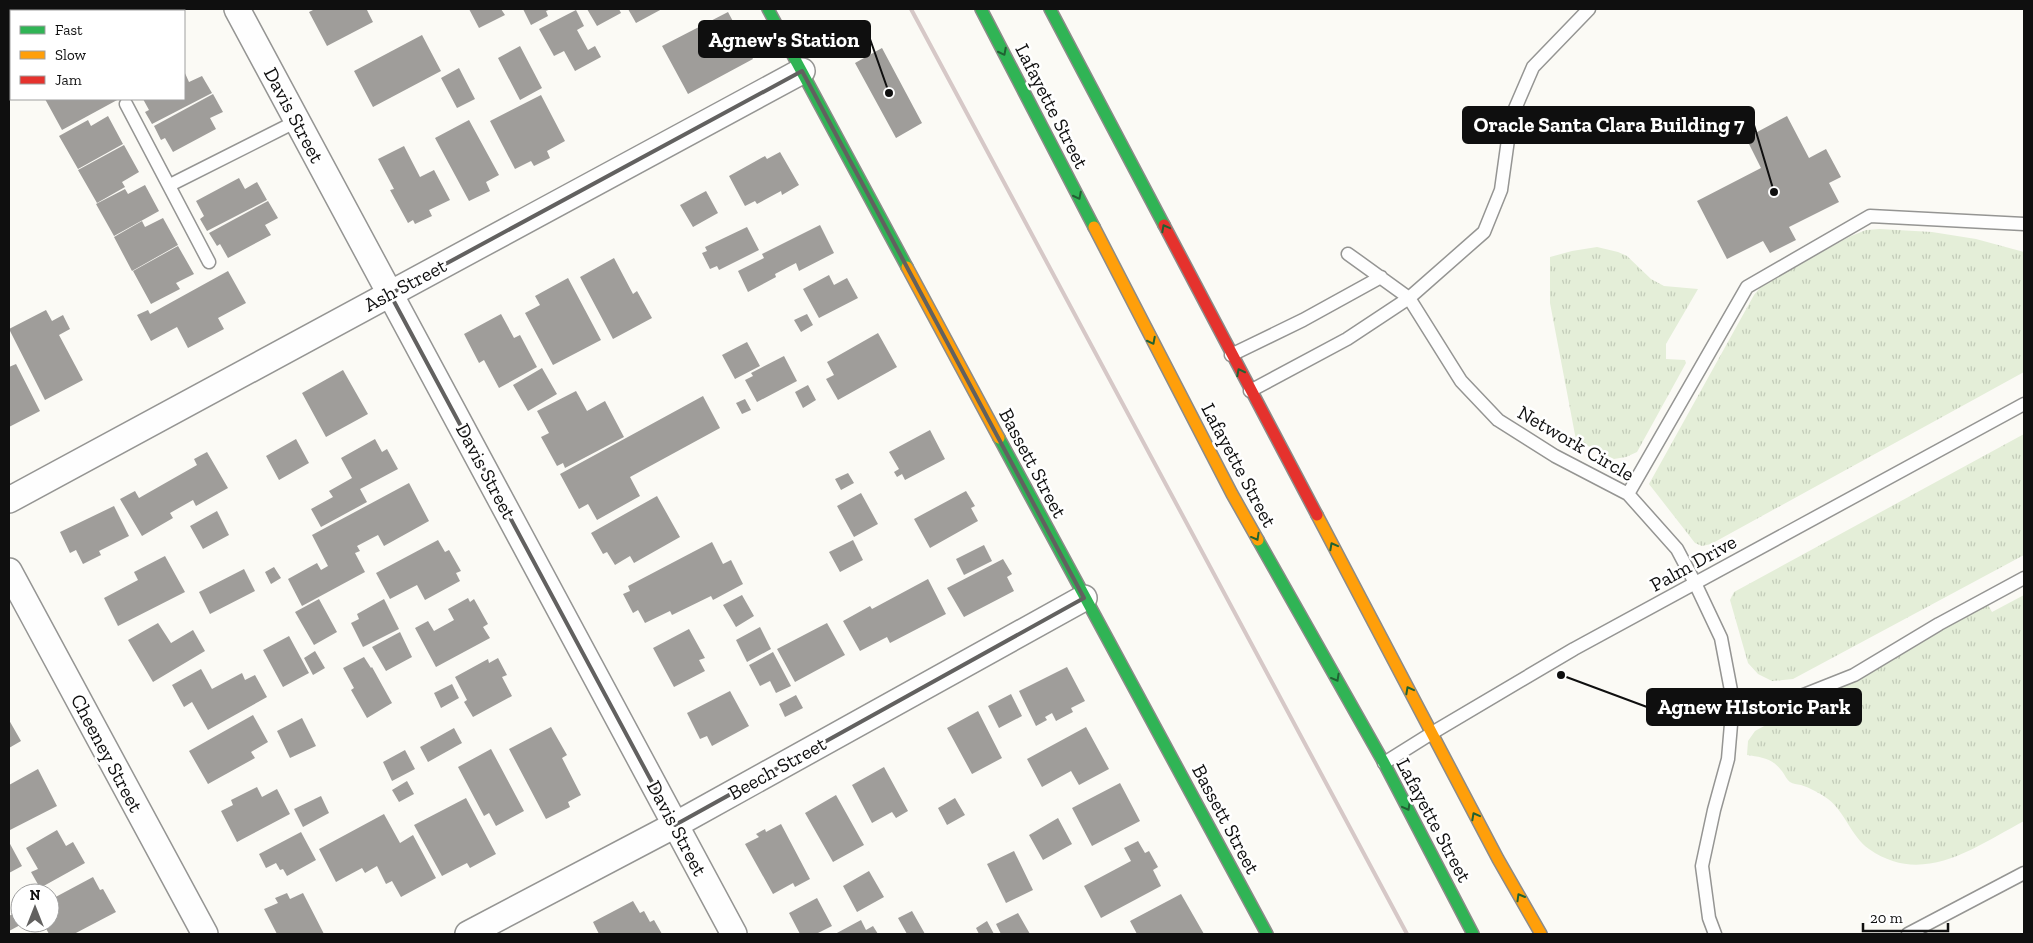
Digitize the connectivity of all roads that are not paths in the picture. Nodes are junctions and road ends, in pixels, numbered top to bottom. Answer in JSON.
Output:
{"nodes":[{"id":1,"x":237,"y":9,"type":"edge"},
{"id":2,"x":768,"y":9,"type":"edge"},
{"id":3,"x":981,"y":9,"type":"edge"},
{"id":4,"x":1050,"y":9,"type":"edge"},
{"id":5,"x":1589,"y":9,"type":"edge"},
{"id":6,"x":802,"y":71,"type":"junction"},
{"id":7,"x":126,"y":104,"type":"dead end"},
{"id":8,"x":297,"y":121,"type":"junction"},
{"id":9,"x":170,"y":185,"type":"junction"},
{"id":10,"x":2024,"y":224,"type":"edge"},
{"id":11,"x":1348,"y":254,"type":"dead end"},
{"id":12,"x":209,"y":262,"type":"dead end"},
{"id":13,"x":1381,"y":277,"type":"junction"},
{"id":14,"x":390,"y":294,"type":"junction"},
{"id":15,"x":1409,"y":298,"type":"junction"},
{"id":16,"x":1231,"y":355,"type":"junction"},
{"id":17,"x":1250,"y":391,"type":"junction"},
{"id":18,"x":2024,"y":404,"type":"edge"},
{"id":19,"x":1628,"y":494,"type":"junction"},
{"id":20,"x":9,"y":500,"type":"edge"},
{"id":21,"x":9,"y":571,"type":"edge"},
{"id":22,"x":2024,"y":578,"type":"edge"},
{"id":23,"x":1695,"y":583,"type":"junction"},
{"id":24,"x":1084,"y":598,"type":"junction"},
{"id":25,"x":1733,"y":701,"type":"junction"},
{"id":26,"x":1432,"y":733,"type":"junction"},
{"id":27,"x":1384,"y":764,"type":"junction"},
{"id":28,"x":675,"y":824,"type":"junction"},
{"id":29,"x":2024,"y":873,"type":"edge"},
{"id":30,"x":205,"y":934,"type":"edge"},
{"id":31,"x":468,"y":934,"type":"edge"},
{"id":32,"x":734,"y":934,"type":"edge"},
{"id":33,"x":1267,"y":934,"type":"edge"},
{"id":34,"x":1473,"y":934,"type":"edge"},
{"id":35,"x":1541,"y":934,"type":"edge"},
{"id":36,"x":1714,"y":934,"type":"edge"},
{"id":37,"x":1908,"y":934,"type":"edge"}],
"edges":[{"from":1,"to":8,"type":"street","name":"Davis Street"},
{"from":2,"to":6,"type":"main road","name":"Bassett Street"},
{"from":3,"to":27,"type":"main road","name":"Lafayette Street","one_way":true},
{"from":16,"to":4,"type":"main road","name":"Lafayette Street","one_way":true},
{"from":5,"to":15,"type":"lane"},
{"from":6,"to":14,"type":"street","name":"Ash Street"},
{"from":6,"to":24,"type":"main road","name":"Bassett Street"},
{"from":7,"to":9,"type":"lane"},
{"from":8,"to":9,"type":"lane"},
{"from":8,"to":14,"type":"street","name":"Davis Street"},
{"from":9,"to":12,"type":"lane"},
{"from":10,"to":19,"type":"lane"},
{"from":11,"to":13,"type":"lane","name":"Network Circle"},
{"from":13,"to":15,"type":"lane","name":"Network Circle"},
{"from":13,"to":16,"type":"lane"},
{"from":14,"to":20,"type":"street","name":"Ash Street"},
{"from":14,"to":28,"type":"street","name":"Davis Street"},
{"from":15,"to":17,"type":"lane"},
{"from":15,"to":19,"type":"lane","name":"Network Circle"},
{"from":17,"to":16,"type":"main road","name":"Lafayette Street","one_way":true},
{"from":26,"to":17,"type":"main road","name":"Lafayette Street","one_way":true},
{"from":18,"to":23,"type":"lane","name":"Palm Drive"},
{"from":19,"to":23,"type":"lane","name":"Network Circle"},
{"from":21,"to":30,"type":"street","name":"Cheeney Street"},
{"from":22,"to":25,"type":"lane"},
{"from":23,"to":25,"type":"lane","name":"Network Circle"},
{"from":23,"to":26,"type":"lane","name":"Palm Drive"},
{"from":24,"to":28,"type":"street","name":"Beech Street"},
{"from":24,"to":33,"type":"main road","name":"Bassett Street"},
{"from":25,"to":36,"type":"lane","name":"Network Circle"},
{"from":26,"to":27,"type":"lane","name":"Palm Drive"},
{"from":35,"to":26,"type":"main road","name":"Lafayette Street","one_way":true},
{"from":27,"to":34,"type":"main road","name":"Lafayette Street","one_way":true},
{"from":28,"to":31,"type":"street","name":"Beech Street"},
{"from":28,"to":32,"type":"street","name":"Davis Street"},
{"from":29,"to":37,"type":"lane"}]}
